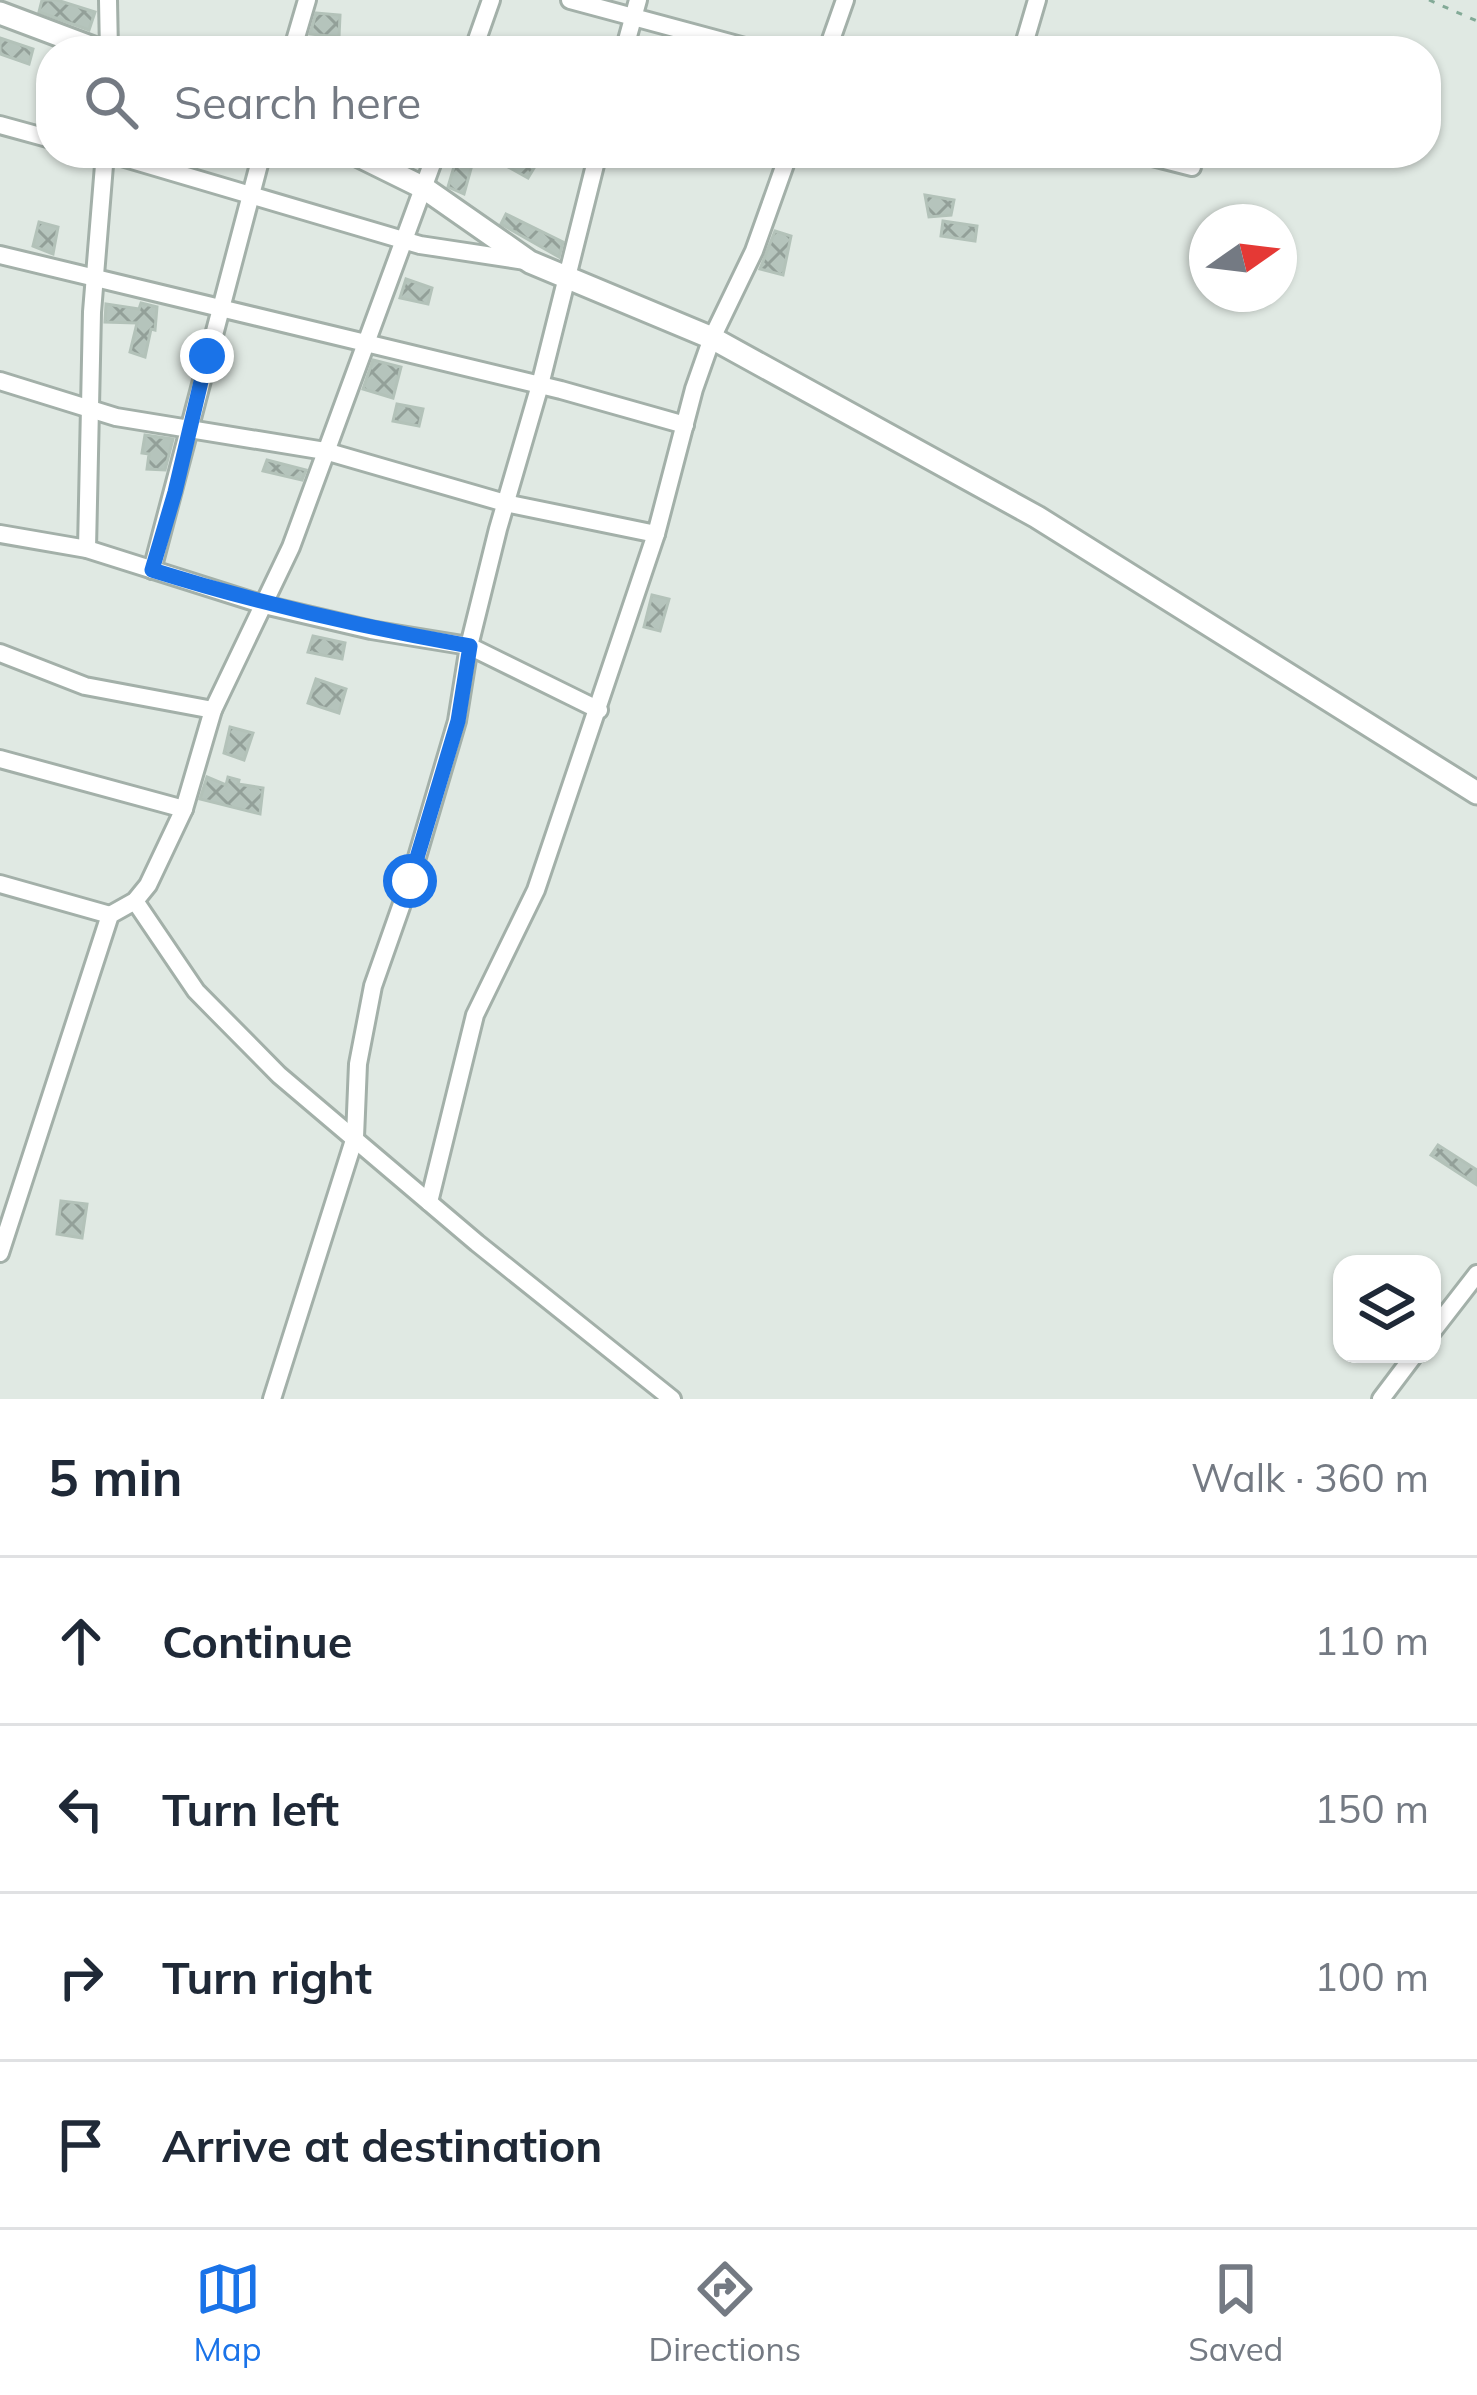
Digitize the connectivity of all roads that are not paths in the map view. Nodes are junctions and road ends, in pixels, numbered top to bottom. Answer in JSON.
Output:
{"nodes":[{"id":1,"x":108,"y":0,"type":"edge"},
{"id":2,"x":307,"y":0,"type":"edge"},
{"id":3,"x":491,"y":0,"type":"edge"},
{"id":4,"x":570,"y":0,"type":"edge"},
{"id":5,"x":845,"y":0,"type":"edge"},
{"id":6,"x":1037,"y":0,"type":"edge"},
{"id":7,"x":635,"y":8,"type":"edge"},
{"id":8,"x":0,"y":13,"type":"edge"},
{"id":9,"x":64,"y":36,"type":"edge"},
{"id":10,"x":106,"y":36,"type":"edge"},
{"id":11,"x":296,"y":36,"type":"edge"},
{"id":12,"x":478,"y":36,"type":"edge"},
{"id":13,"x":716,"y":36,"type":"edge"},
{"id":14,"x":832,"y":36,"type":"edge"},
{"id":15,"x":1026,"y":36,"type":"edge"},
{"id":16,"x":0,"y":124,"type":"edge"},
{"id":17,"x":36,"y":135,"type":"edge"},
{"id":18,"x":106,"y":168,"type":"edge"},
{"id":19,"x":159,"y":168,"type":"edge"},
{"id":20,"x":258,"y":168,"type":"edge"},
{"id":21,"x":383,"y":168,"type":"edge"},
{"id":22,"x":431,"y":168,"type":"edge"},
{"id":23,"x":594,"y":168,"type":"edge"},
{"id":24,"x":784,"y":168,"type":"edge"},
{"id":25,"x":424,"y":188,"type":"junction"},
{"id":26,"x":250,"y":194,"type":"junction"},
{"id":27,"x":406,"y":239,"type":"junction"},
{"id":28,"x":0,"y":255,"type":"edge"},
{"id":29,"x":530,"y":262,"type":"junction"},
{"id":30,"x":565,"y":275,"type":"junction"},
{"id":31,"x":95,"y":280,"type":"junction"},
{"id":32,"x":218,"y":308,"type":"junction"},
{"id":33,"x":712,"y":338,"type":"junction"},
{"id":34,"x":366,"y":344,"type":"junction"},
{"id":35,"x":0,"y":382,"type":"edge"},
{"id":36,"x":540,"y":385,"type":"junction"},
{"id":37,"x":93,"y":410,"type":"junction"},
{"id":38,"x":685,"y":425,"type":"junction"},
{"id":39,"x":189,"y":431,"type":"junction"},
{"id":40,"x":325,"y":451,"type":"junction"},
{"id":41,"x":505,"y":503,"type":"junction"},
{"id":42,"x":0,"y":534,"type":"edge"},
{"id":43,"x":656,"y":534,"type":"junction"},
{"id":44,"x":87,"y":549,"type":"junction"},
{"id":45,"x":152,"y":570,"type":"junction"},
{"id":46,"x":264,"y":605,"type":"junction"},
{"id":47,"x":470,"y":646,"type":"junction"},
{"id":48,"x":0,"y":652,"type":"edge"},
{"id":49,"x":213,"y":710,"type":"junction"},
{"id":50,"x":599,"y":710,"type":"junction"},
{"id":51,"x":0,"y":759,"type":"edge"},
{"id":52,"x":1477,"y":793,"type":"edge"},
{"id":53,"x":184,"y":809,"type":"junction"},
{"id":54,"x":0,"y":884,"type":"edge"},
{"id":55,"x":135,"y":901,"type":"junction"},
{"id":56,"x":110,"y":915,"type":"junction"},
{"id":57,"x":355,"y":1137,"type":"junction"},
{"id":58,"x":430,"y":1202,"type":"junction"},
{"id":59,"x":0,"y":1253,"type":"edge"},
{"id":60,"x":1477,"y":1274,"type":"edge"},
{"id":61,"x":1441,"y":1320,"type":"edge"},
{"id":62,"x":1408,"y":1363,"type":"edge"},
{"id":63,"x":272,"y":1399,"type":"edge"},
{"id":64,"x":672,"y":1399,"type":"edge"},
{"id":65,"x":1382,"y":1399,"type":"edge"}],
"edges":[{"from":1,"to":10,"type":"street"},
{"from":2,"to":11,"type":"street"},
{"from":3,"to":12,"type":"street"},
{"from":4,"to":7,"type":"street"},
{"from":5,"to":14,"type":"street"},
{"from":6,"to":15,"type":"street"},
{"from":7,"to":13,"type":"street"},
{"from":8,"to":9,"type":"street"},
{"from":16,"to":17,"type":"street"},
{"from":18,"to":31,"type":"street"},
{"from":19,"to":26,"type":"street"},
{"from":20,"to":26,"type":"street"},
{"from":21,"to":25,"type":"street"},
{"from":22,"to":25,"type":"street"},
{"from":23,"to":30,"type":"street"},
{"from":24,"to":33,"type":"street"},
{"from":25,"to":27,"type":"street"},
{"from":25,"to":29,"type":"street"},
{"from":26,"to":27,"type":"street"},
{"from":26,"to":32,"type":"street"},
{"from":27,"to":29,"type":"street"},
{"from":27,"to":34,"type":"street"},
{"from":28,"to":31,"type":"street"},
{"from":29,"to":30,"type":"street"},
{"from":30,"to":33,"type":"street"},
{"from":30,"to":36,"type":"street"},
{"from":31,"to":32,"type":"street"},
{"from":31,"to":37,"type":"street"},
{"from":32,"to":34,"type":"street"},
{"from":32,"to":39,"type":"street"},
{"from":33,"to":38,"type":"street"},
{"from":33,"to":52,"type":"street"},
{"from":34,"to":36,"type":"street"},
{"from":34,"to":40,"type":"street"},
{"from":35,"to":37,"type":"street"},
{"from":36,"to":38,"type":"street"},
{"from":36,"to":41,"type":"street"},
{"from":37,"to":39,"type":"street"},
{"from":37,"to":44,"type":"street"},
{"from":38,"to":43,"type":"street"},
{"from":39,"to":40,"type":"street"},
{"from":39,"to":45,"type":"street"},
{"from":40,"to":41,"type":"street"},
{"from":40,"to":46,"type":"street"},
{"from":41,"to":43,"type":"street"},
{"from":41,"to":47,"type":"street"},
{"from":42,"to":44,"type":"street"},
{"from":43,"to":50,"type":"street"},
{"from":44,"to":45,"type":"street"},
{"from":45,"to":46,"type":"street"},
{"from":46,"to":47,"type":"street"},
{"from":46,"to":49,"type":"street"},
{"from":47,"to":50,"type":"street"},
{"from":47,"to":57,"type":"street"},
{"from":48,"to":49,"type":"street"},
{"from":49,"to":53,"type":"street"},
{"from":50,"to":58,"type":"street"},
{"from":51,"to":53,"type":"street"},
{"from":53,"to":55,"type":"street"},
{"from":54,"to":56,"type":"street"},
{"from":55,"to":56,"type":"street"},
{"from":55,"to":57,"type":"street"},
{"from":56,"to":59,"type":"street"},
{"from":57,"to":58,"type":"street"},
{"from":57,"to":63,"type":"street"},
{"from":58,"to":64,"type":"street"},
{"from":60,"to":61,"type":"street"},
{"from":62,"to":65,"type":"street"}]}
